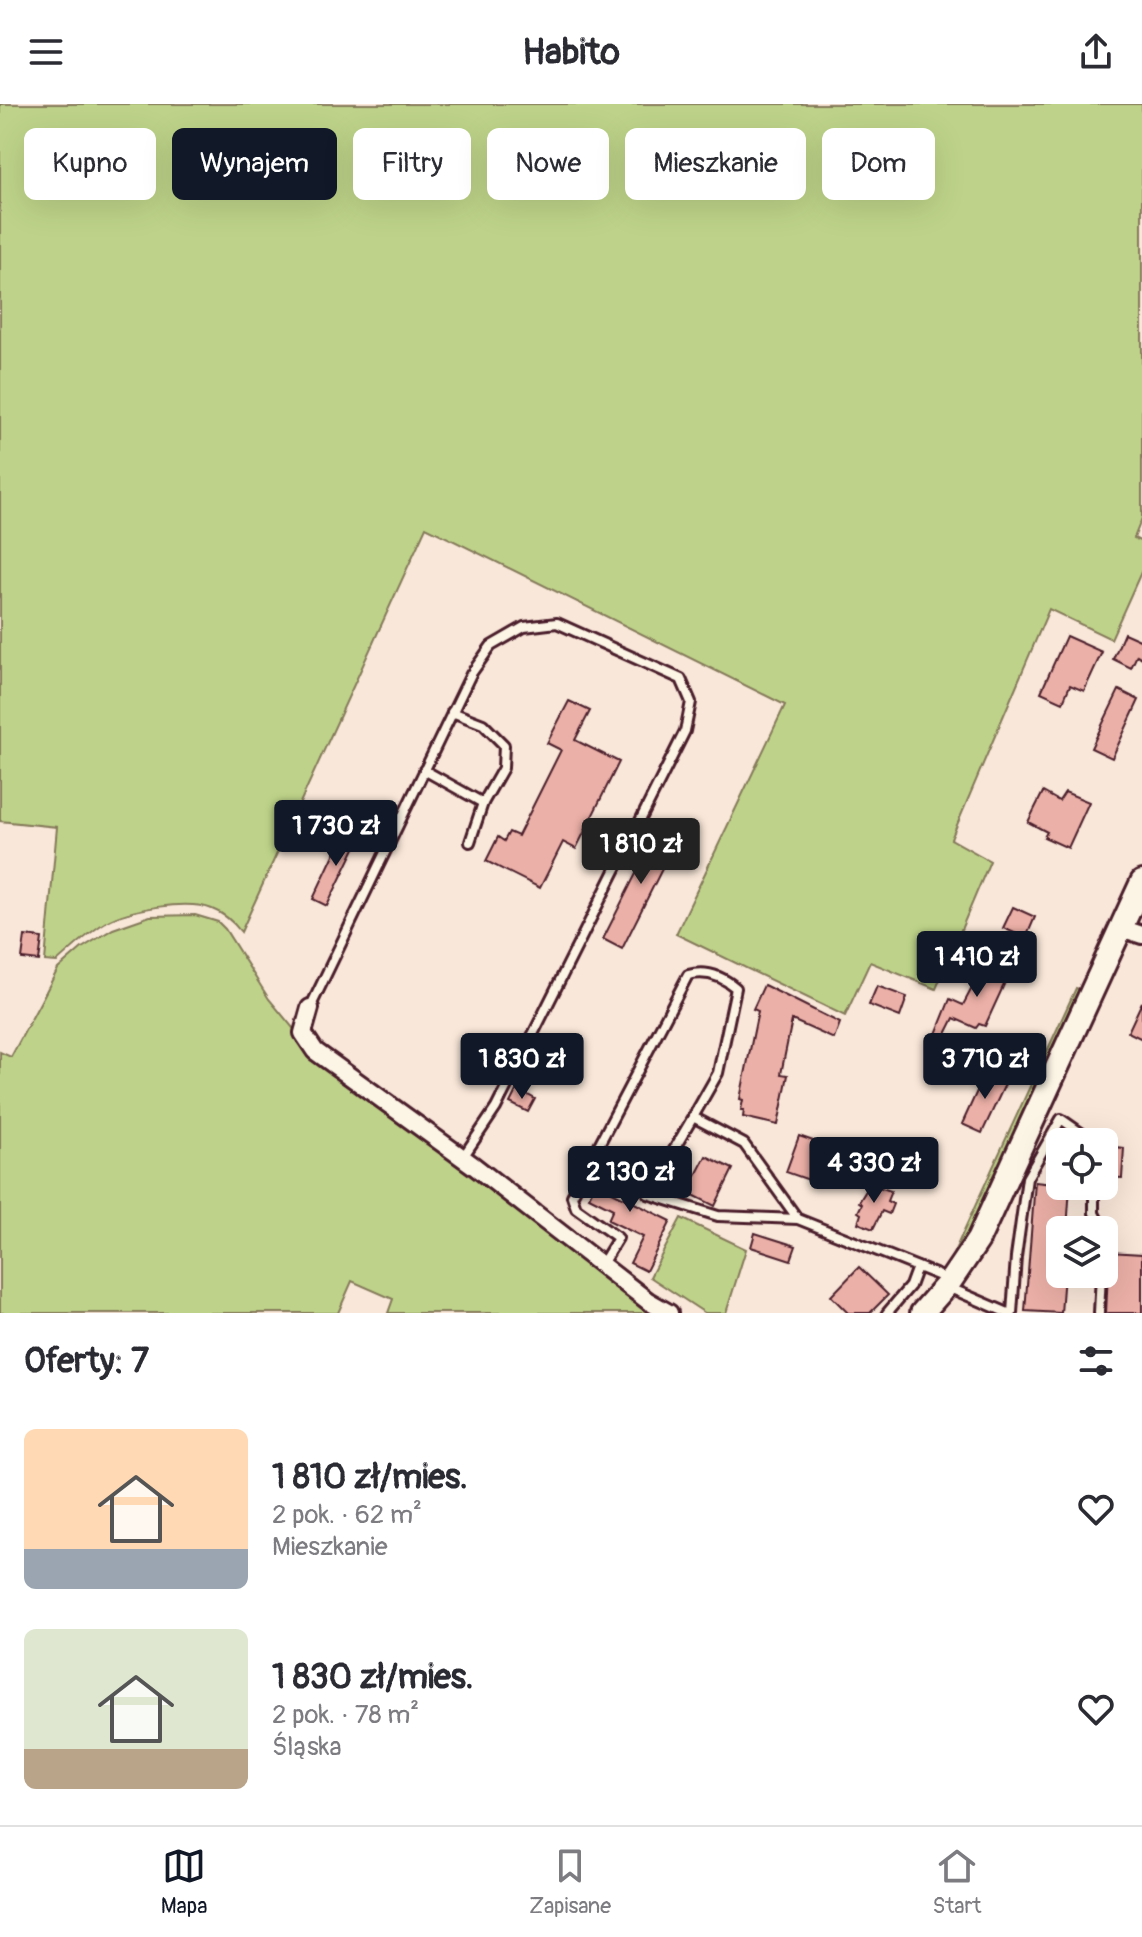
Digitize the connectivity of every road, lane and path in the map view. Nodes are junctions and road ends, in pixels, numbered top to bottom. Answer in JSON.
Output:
{"nodes":[{"id":1,"x":452,"y":712,"type":"junction"},
{"id":2,"x":424,"y":770,"type":"junction"},
{"id":3,"x":483,"y":803,"type":"junction"},
{"id":4,"x":470,"y":842,"type":"dead end"},
{"id":5,"x":1142,"y":882,"type":"edge"},
{"id":6,"x":1132,"y":931,"type":"edge"},
{"id":7,"x":310,"y":1008,"type":"joint"},
{"id":8,"x":693,"y":1117,"type":"junction"},
{"id":9,"x":1056,"y":1128,"type":"edge"},
{"id":10,"x":1074,"y":1128,"type":"edge"},
{"id":11,"x":1046,"y":1145,"type":"edge"},
{"id":12,"x":463,"y":1157,"type":"junction"},
{"id":13,"x":798,"y":1219,"type":"junction"},
{"id":14,"x":602,"y":1264,"type":"junction"},
{"id":15,"x":917,"y":1267,"type":"junction"},
{"id":16,"x":948,"y":1283,"type":"junction"},
{"id":17,"x":1100,"y":1288,"type":"edge"},
{"id":18,"x":984,"y":1303,"type":"junction"},
{"id":19,"x":669,"y":1313,"type":"edge"},
{"id":20,"x":887,"y":1313,"type":"edge"},
{"id":21,"x":922,"y":1313,"type":"edge"},
{"id":22,"x":978,"y":1313,"type":"edge"},
{"id":23,"x":1010,"y":1313,"type":"edge"},
{"id":24,"x":1099,"y":1313,"type":"edge"}],
"edges":[{"from":1,"to":2,"type":"lane"},
{"from":1,"to":3,"type":"lane"},
{"from":1,"to":12,"type":"lane"},
{"from":2,"to":3,"type":"lane"},
{"from":2,"to":7,"type":"lane"},
{"from":3,"to":4,"type":"lane"},
{"from":5,"to":6,"type":"main road"},
{"from":6,"to":16,"type":"main road"},
{"from":7,"to":12,"type":"street"},
{"from":8,"to":13,"type":"lane"},
{"from":8,"to":13,"type":"lane"},
{"from":8,"to":14,"type":"lane"},
{"from":9,"to":10,"type":"lane"},
{"from":11,"to":23,"type":"lane"},
{"from":12,"to":14,"type":"street"},
{"from":13,"to":15,"type":"lane"},
{"from":14,"to":19,"type":"street"},
{"from":15,"to":16,"type":"lane"},
{"from":15,"to":20,"type":"lane"},
{"from":16,"to":18,"type":"lane"},
{"from":16,"to":21,"type":"main road"},
{"from":17,"to":24,"type":"lane"},
{"from":18,"to":22,"type":"lane"},
{"from":18,"to":23,"type":"lane"}]}
